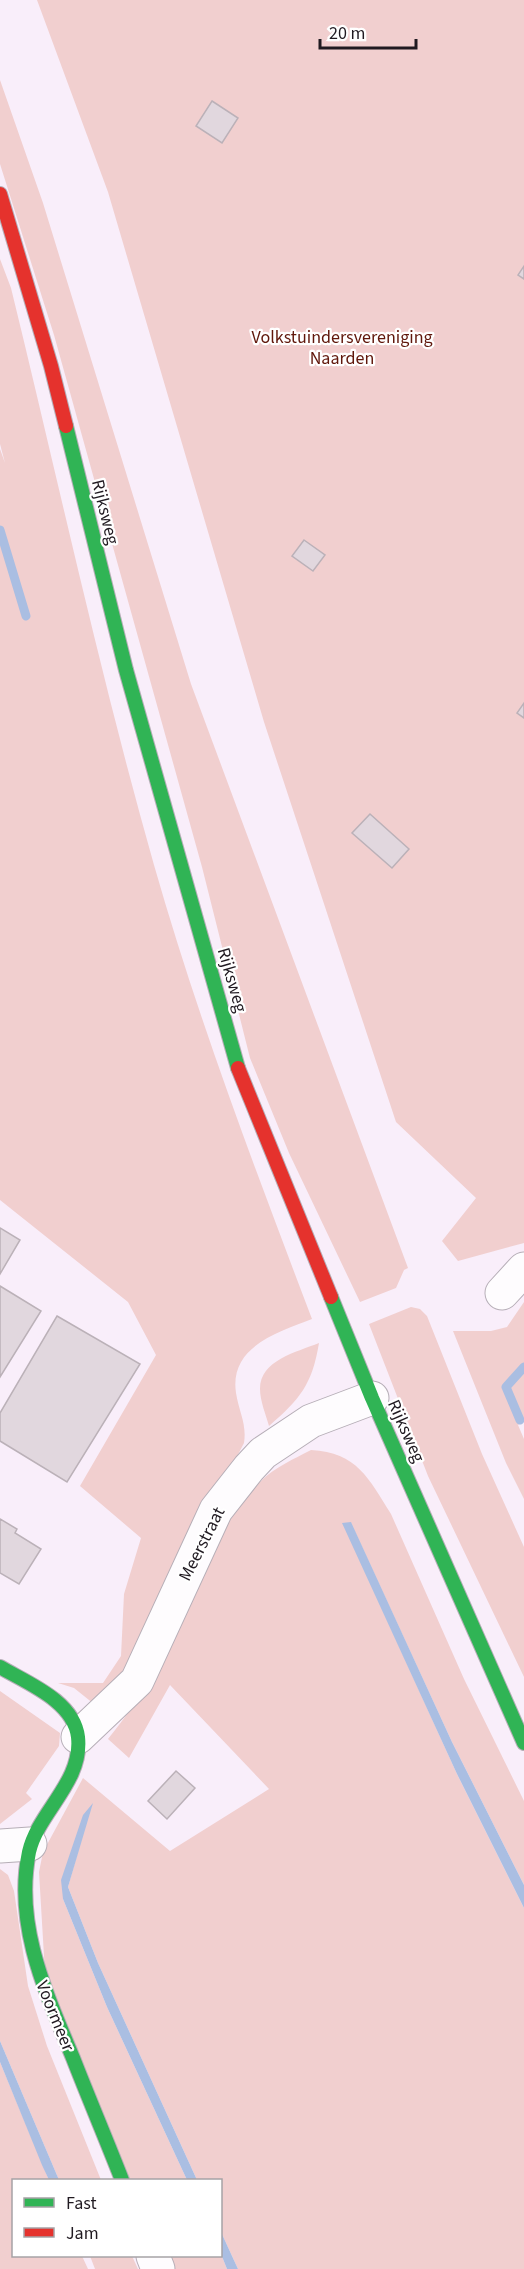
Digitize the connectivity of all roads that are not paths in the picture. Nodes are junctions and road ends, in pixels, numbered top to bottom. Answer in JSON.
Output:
{"nodes":[{"id":1,"x":0,"y":194,"type":"edge"},
{"id":2,"x":524,"y":1269,"type":"edge"},
{"id":3,"x":502,"y":1293,"type":"dead end"},
{"id":4,"x":372,"y":1398,"type":"junction"},
{"id":5,"x":0,"y":1668,"type":"edge"},
{"id":6,"x":78,"y":1737,"type":"junction"},
{"id":7,"x":524,"y":1743,"type":"edge"},
{"id":8,"x":15,"y":1845,"type":"edge"},
{"id":9,"x":121,"y":2179,"type":"edge"}],
"edges":[{"from":1,"to":4,"type":"main road","name":"Rijksweg"},
{"from":2,"to":3,"type":"street"},
{"from":4,"to":6,"type":"street","name":"Meerstraat"},
{"from":4,"to":7,"type":"main road","name":"Rijksweg"},
{"from":5,"to":6,"type":"main road"},
{"from":6,"to":8,"type":"main road"},
{"from":8,"to":9,"type":"main road","name":"Voormeer"}]}
